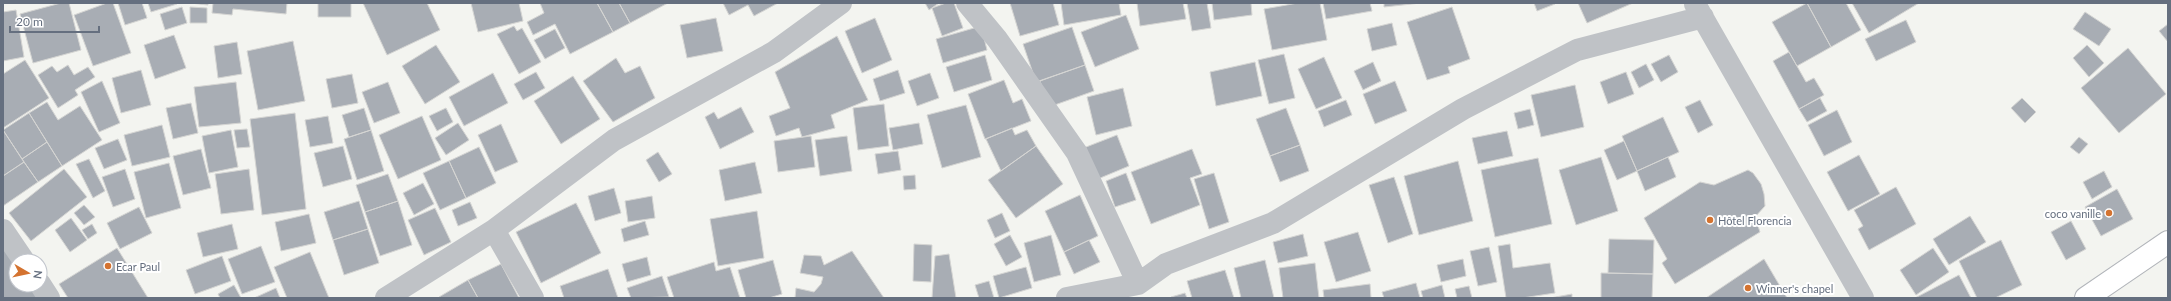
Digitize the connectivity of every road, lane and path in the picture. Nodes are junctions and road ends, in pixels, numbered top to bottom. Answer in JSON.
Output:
{"nodes":[{"id":1,"x":841,"y":3,"type":"edge"},
{"id":2,"x":967,"y":3,"type":"edge"},
{"id":3,"x":1699,"y":10,"type":"edge"},
{"id":4,"x":3,"y":230,"type":"edge"},
{"id":5,"x":494,"y":230,"type":"junction"},
{"id":6,"x":2168,"y":242,"type":"edge"},
{"id":7,"x":19,"y":253,"type":"edge"},
{"id":8,"x":1138,"y":284,"type":"junction"},
{"id":9,"x":386,"y":298,"type":"edge"},
{"id":10,"x":533,"y":298,"type":"edge"},
{"id":11,"x":1067,"y":298,"type":"edge"},
{"id":12,"x":1863,"y":298,"type":"edge"},
{"id":13,"x":2086,"y":298,"type":"edge"}],
"edges":[{"from":1,"to":5,"type":"street"},
{"from":2,"to":8,"type":"street"},
{"from":3,"to":8,"type":"street"},
{"from":3,"to":12,"type":"street"},
{"from":4,"to":7,"type":"street"},
{"from":5,"to":9,"type":"street"},
{"from":5,"to":10,"type":"street"},
{"from":6,"to":13,"type":"main road"},
{"from":8,"to":11,"type":"street"}]}
